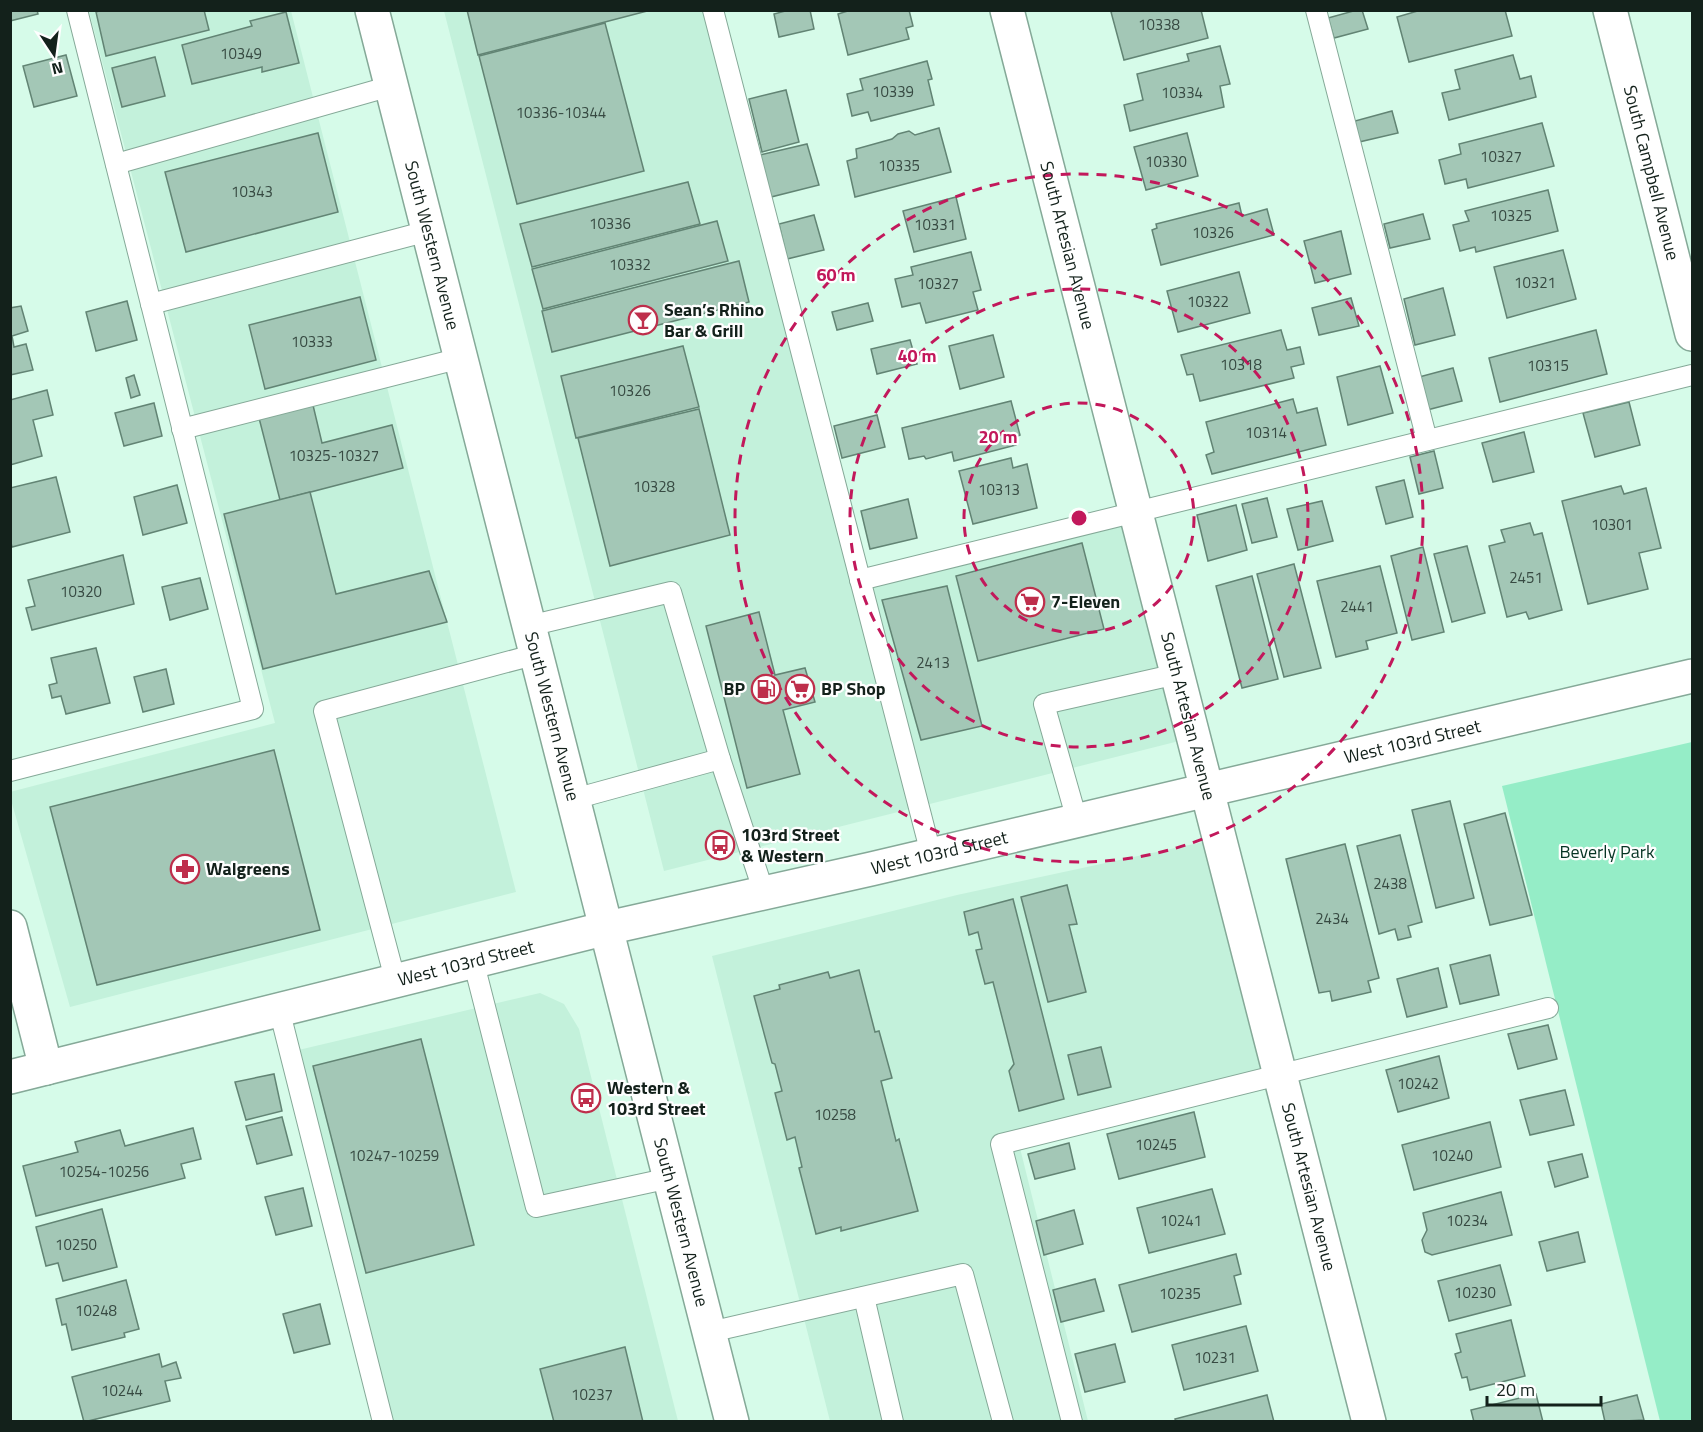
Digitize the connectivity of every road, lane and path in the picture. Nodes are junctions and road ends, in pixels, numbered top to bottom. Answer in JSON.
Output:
{"nodes":[{"id":1,"x":77,"y":10,"type":"edge"},
{"id":2,"x":372,"y":10,"type":"edge"},
{"id":3,"x":712,"y":10,"type":"edge"},
{"id":4,"x":1007,"y":10,"type":"edge"},
{"id":5,"x":1316,"y":10,"type":"edge"},
{"id":6,"x":1610,"y":10,"type":"edge"},
{"id":7,"x":391,"y":86,"type":"junction"},
{"id":8,"x":116,"y":164,"type":"junction"},
{"id":9,"x":428,"y":231,"type":"junction"},
{"id":10,"x":151,"y":304,"type":"junction"},
{"id":11,"x":1692,"y":334,"type":"edge"},
{"id":12,"x":461,"y":358,"type":"junction"},
{"id":13,"x":1692,"y":375,"type":"edge"},
{"id":14,"x":182,"y":429,"type":"junction"},
{"id":15,"x":1427,"y":440,"type":"junction"},
{"id":16,"x":1136,"y":512,"type":"junction"},
{"id":17,"x":860,"y":580,"type":"junction"},
{"id":18,"x":533,"y":640,"type":"junction"},
{"id":19,"x":1178,"y":674,"type":"junction"},
{"id":20,"x":1692,"y":676,"type":"edge"},
{"id":21,"x":720,"y":759,"type":"junction"},
{"id":22,"x":10,"y":771,"type":"edge"},
{"id":23,"x":1207,"y":790,"type":"junction"},
{"id":24,"x":574,"y":799,"type":"junction"},
{"id":25,"x":1077,"y":820,"type":"junction"},
{"id":26,"x":931,"y":854,"type":"junction"},
{"id":27,"x":764,"y":893,"type":"junction"},
{"id":28,"x":10,"y":927,"type":"edge"},
{"id":29,"x":607,"y":928,"type":"junction"},
{"id":30,"x":473,"y":960,"type":"junction"},
{"id":31,"x":395,"y":979,"type":"junction"},
{"id":32,"x":1548,"y":1008,"type":"dead end"},
{"id":33,"x":279,"y":1009,"type":"junction"},
{"id":34,"x":46,"y":1068,"type":"junction"},
{"id":35,"x":1280,"y":1074,"type":"junction"},
{"id":36,"x":10,"y":1077,"type":"edge"},
{"id":37,"x":670,"y":1178,"type":"junction"},
{"id":38,"x":864,"y":1297,"type":"junction"},
{"id":39,"x":710,"y":1332,"type":"junction"},
{"id":40,"x":383,"y":1422,"type":"edge"},
{"id":41,"x":732,"y":1422,"type":"edge"},
{"id":42,"x":893,"y":1422,"type":"edge"},
{"id":43,"x":1003,"y":1422,"type":"edge"},
{"id":44,"x":1072,"y":1422,"type":"edge"},
{"id":45,"x":1369,"y":1422,"type":"edge"}],
"edges":[{"from":1,"to":8,"type":"lane"},
{"from":2,"to":7,"type":"main road","name":"South Western Avenue"},
{"from":3,"to":17,"type":"lane"},
{"from":4,"to":16,"type":"main road","name":"South Artesian Avenue"},
{"from":5,"to":15,"type":"lane"},
{"from":6,"to":11,"type":"main road","name":"South Campbell Avenue"},
{"from":7,"to":8,"type":"lane"},
{"from":7,"to":9,"type":"main road","name":"South Western Avenue"},
{"from":8,"to":10,"type":"lane"},
{"from":9,"to":10,"type":"lane"},
{"from":9,"to":12,"type":"main road","name":"South Western Avenue"},
{"from":10,"to":14,"type":"lane"},
{"from":12,"to":14,"type":"lane"},
{"from":12,"to":18,"type":"main road","name":"South Western Avenue"},
{"from":13,"to":15,"type":"lane"},
{"from":14,"to":22,"type":"lane"},
{"from":15,"to":16,"type":"lane"},
{"from":16,"to":17,"type":"lane"},
{"from":16,"to":19,"type":"main road","name":"South Artesian Avenue"},
{"from":17,"to":26,"type":"lane"},
{"from":18,"to":21,"type":"lane"},
{"from":18,"to":24,"type":"main road","name":"South Western Avenue"},
{"from":18,"to":31,"type":"lane"},
{"from":19,"to":23,"type":"main road","name":"South Artesian Avenue"},
{"from":19,"to":25,"type":"lane"},
{"from":20,"to":23,"type":"main road","name":"West 103rd Street"},
{"from":21,"to":24,"type":"lane"},
{"from":21,"to":27,"type":"lane"},
{"from":23,"to":25,"type":"main road","name":"West 103rd Street"},
{"from":23,"to":35,"type":"main road","name":"South Artesian Avenue"},
{"from":24,"to":29,"type":"main road","name":"South Western Avenue"},
{"from":25,"to":26,"type":"main road","name":"West 103rd Street"},
{"from":26,"to":27,"type":"main road","name":"West 103rd Street"},
{"from":27,"to":29,"type":"main road","name":"West 103rd Street"},
{"from":28,"to":34,"type":"main road"},
{"from":29,"to":30,"type":"main road","name":"West 103rd Street"},
{"from":29,"to":37,"type":"main road","name":"South Western Avenue"},
{"from":30,"to":31,"type":"main road","name":"West 103rd Street"},
{"from":30,"to":37,"type":"lane"},
{"from":31,"to":33,"type":"main road","name":"West 103rd Street"},
{"from":32,"to":35,"type":"lane"},
{"from":33,"to":34,"type":"main road","name":"West 103rd Street"},
{"from":33,"to":40,"type":"lane"},
{"from":34,"to":36,"type":"main road","name":"West 103rd Street"},
{"from":35,"to":44,"type":"lane"},
{"from":35,"to":45,"type":"main road","name":"South Artesian Avenue"},
{"from":37,"to":39,"type":"main road","name":"South Western Avenue"},
{"from":38,"to":39,"type":"lane"},
{"from":38,"to":42,"type":"lane"},
{"from":38,"to":43,"type":"lane"},
{"from":39,"to":41,"type":"main road","name":"South Western Avenue"}]}
